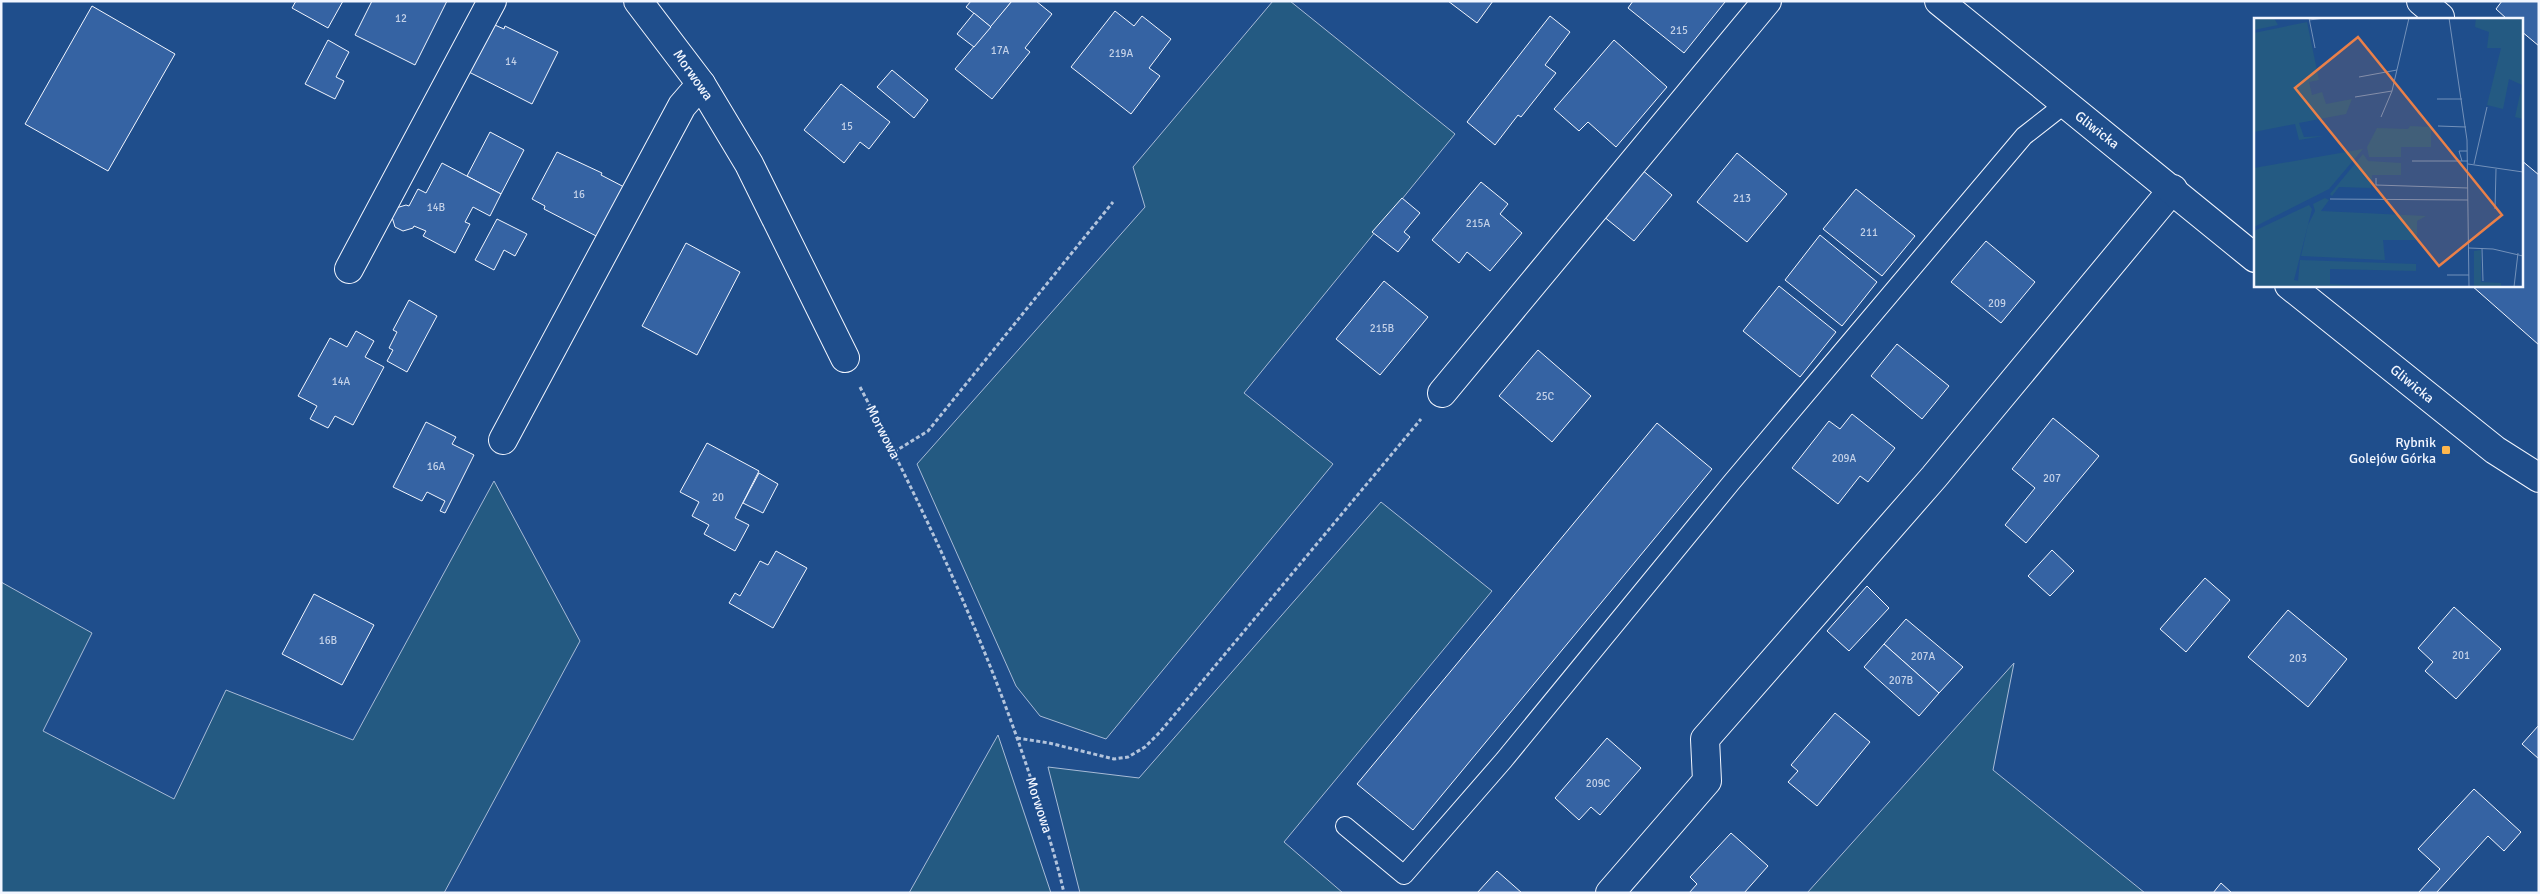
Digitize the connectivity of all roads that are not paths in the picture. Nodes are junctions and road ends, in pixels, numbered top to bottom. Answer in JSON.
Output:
{"nodes":[{"id":1,"x":492,"y":1,"type":"edge"},
{"id":2,"x":638,"y":1,"type":"edge"},
{"id":3,"x":1767,"y":1,"type":"edge"},
{"id":4,"x":1939,"y":1,"type":"edge"},
{"id":5,"x":701,"y":84,"type":"junction"},
{"id":6,"x":2064,"y":104,"type":"junction"},
{"id":7,"x":2173,"y":189,"type":"junction"},
{"id":8,"x":2254,"y":257,"type":"edge"},
{"id":9,"x":349,"y":269,"type":"dead end"},
{"id":10,"x":2290,"y":286,"type":"edge"},
{"id":11,"x":845,"y":358,"type":"road end"},
{"id":12,"x":1442,"y":393,"type":"dead end"},
{"id":13,"x":503,"y":440,"type":"dead end"},
{"id":14,"x":2539,"y":478,"type":"edge"},
{"id":15,"x":1345,"y":826,"type":"dead end"},
{"id":16,"x":1610,"y":893,"type":"edge"}],
"edges":[{"from":1,"to":9,"type":"street"},
{"from":2,"to":5,"type":"street","name":"Morwowa"},
{"from":3,"to":12,"type":"street"},
{"from":4,"to":6,"type":"street","name":"Gliwicka"},
{"from":5,"to":11,"type":"street","name":"Morwowa"},
{"from":5,"to":13,"type":"street"},
{"from":6,"to":7,"type":"street","name":"Gliwicka"},
{"from":6,"to":15,"type":"lane"},
{"from":7,"to":8,"type":"street","name":"Gliwicka"},
{"from":7,"to":16,"type":"street"},
{"from":10,"to":14,"type":"street","name":"Gliwicka"}]}
